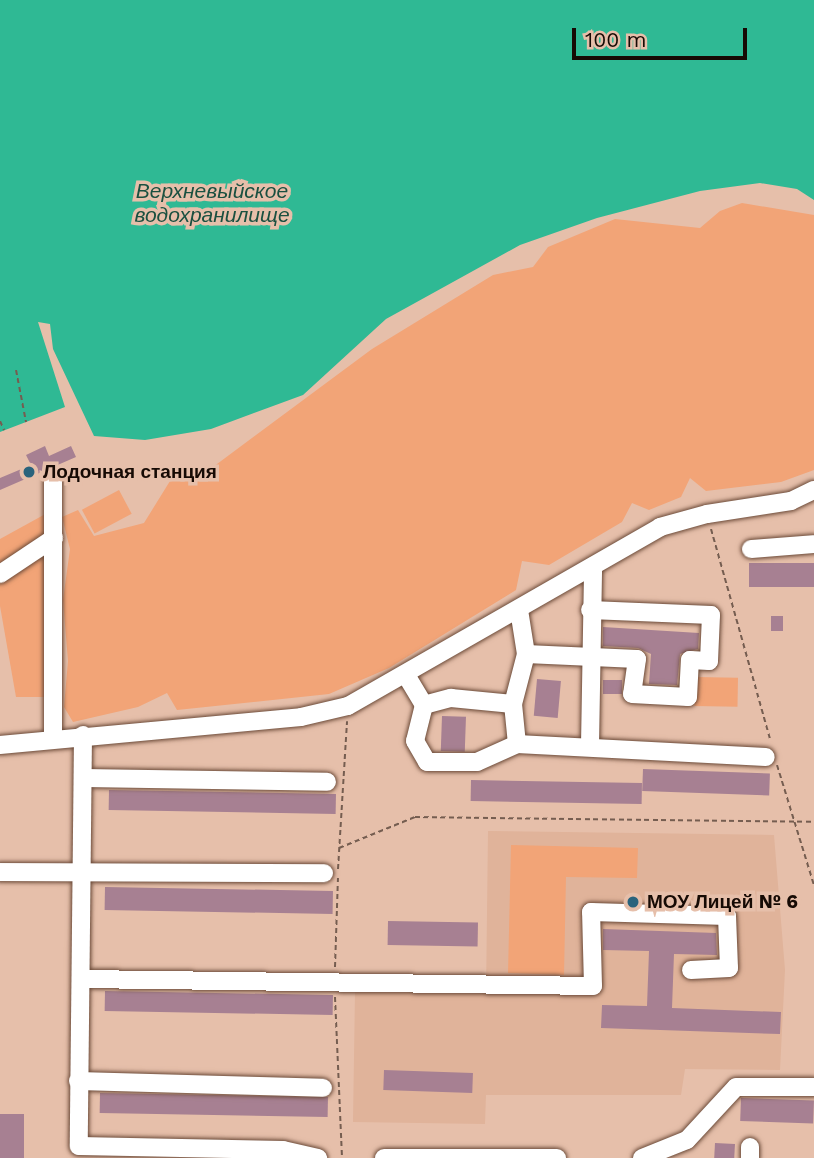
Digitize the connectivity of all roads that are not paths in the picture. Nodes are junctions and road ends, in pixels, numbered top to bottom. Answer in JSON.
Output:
{"nodes":[{"id":1,"x":54,"y":481,"type":"dead end"},
{"id":2,"x":814,"y":490,"type":"edge"},
{"id":3,"x":54,"y":538,"type":"junction"},
{"id":4,"x":814,"y":544,"type":"edge"},
{"id":5,"x":751,"y":549,"type":"dead end"},
{"id":6,"x":593,"y":566,"type":"junction"},
{"id":7,"x":0,"y":574,"type":"edge"},
{"id":8,"x":519,"y":610,"type":"junction"},
{"id":9,"x":590,"y":610,"type":"junction"},
{"id":10,"x":526,"y":654,"type":"junction"},
{"id":11,"x":589,"y":655,"type":"junction"},
{"id":12,"x":406,"y":674,"type":"junction"},
{"id":13,"x":513,"y":704,"type":"junction"},
{"id":14,"x":424,"y":705,"type":"junction"},
{"id":15,"x":83,"y":736,"type":"junction"},
{"id":16,"x":53,"y":738,"type":"junction"},
{"id":17,"x":517,"y":744,"type":"junction"},
{"id":18,"x":0,"y":745,"type":"edge"},
{"id":19,"x":590,"y":745,"type":"junction"},
{"id":20,"x":771,"y":752,"type":"road end"},
{"id":21,"x":84,"y":778,"type":"junction"},
{"id":22,"x":327,"y":782,"type":"dead end"},
{"id":23,"x":0,"y":872,"type":"edge"},
{"id":24,"x":82,"y":872,"type":"junction"},
{"id":25,"x":324,"y":873,"type":"dead end"},
{"id":26,"x":691,"y":970,"type":"dead end"},
{"id":27,"x":82,"y":979,"type":"junction"},
{"id":28,"x":78,"y":1081,"type":"junction"},
{"id":29,"x":814,"y":1087,"type":"edge"},
{"id":30,"x":323,"y":1088,"type":"dead end"},
{"id":31,"x":687,"y":1140,"type":"junction"},
{"id":32,"x":77,"y":1152,"type":"edge"},
{"id":33,"x":318,"y":1158,"type":"edge"},
{"id":34,"x":384,"y":1158,"type":"edge"},
{"id":35,"x":556,"y":1158,"type":"edge"},
{"id":36,"x":642,"y":1158,"type":"edge"},
{"id":37,"x":687,"y":1158,"type":"edge"}],
"edges":[{"from":1,"to":3,"type":"street"},
{"from":2,"to":6,"type":"street"},
{"from":3,"to":7,"type":"street"},
{"from":3,"to":16,"type":"street"},
{"from":4,"to":5,"type":"street"},
{"from":6,"to":8,"type":"street"},
{"from":6,"to":9,"type":"street"},
{"from":8,"to":10,"type":"street"},
{"from":8,"to":12,"type":"street"},
{"from":9,"to":11,"type":"street"},
{"from":9,"to":11,"type":"street"},
{"from":10,"to":11,"type":"street"},
{"from":10,"to":13,"type":"street"},
{"from":11,"to":19,"type":"street"},
{"from":12,"to":14,"type":"street"},
{"from":12,"to":15,"type":"street"},
{"from":13,"to":14,"type":"street"},
{"from":13,"to":17,"type":"street"},
{"from":14,"to":17,"type":"street"},
{"from":15,"to":16,"type":"street"},
{"from":15,"to":21,"type":"street"},
{"from":16,"to":18,"type":"street"},
{"from":17,"to":19,"type":"street"},
{"from":19,"to":20,"type":"street"},
{"from":21,"to":22,"type":"street"},
{"from":21,"to":24,"type":"street"},
{"from":23,"to":24,"type":"street"},
{"from":24,"to":25,"type":"street"},
{"from":24,"to":27,"type":"street"},
{"from":26,"to":27,"type":"street"},
{"from":27,"to":28,"type":"street"},
{"from":28,"to":30,"type":"street"},
{"from":28,"to":32,"type":"street"},
{"from":29,"to":31,"type":"street"},
{"from":31,"to":36,"type":"street"},
{"from":31,"to":37,"type":"street"},
{"from":32,"to":33,"type":"street"},
{"from":34,"to":35,"type":"street"}]}
